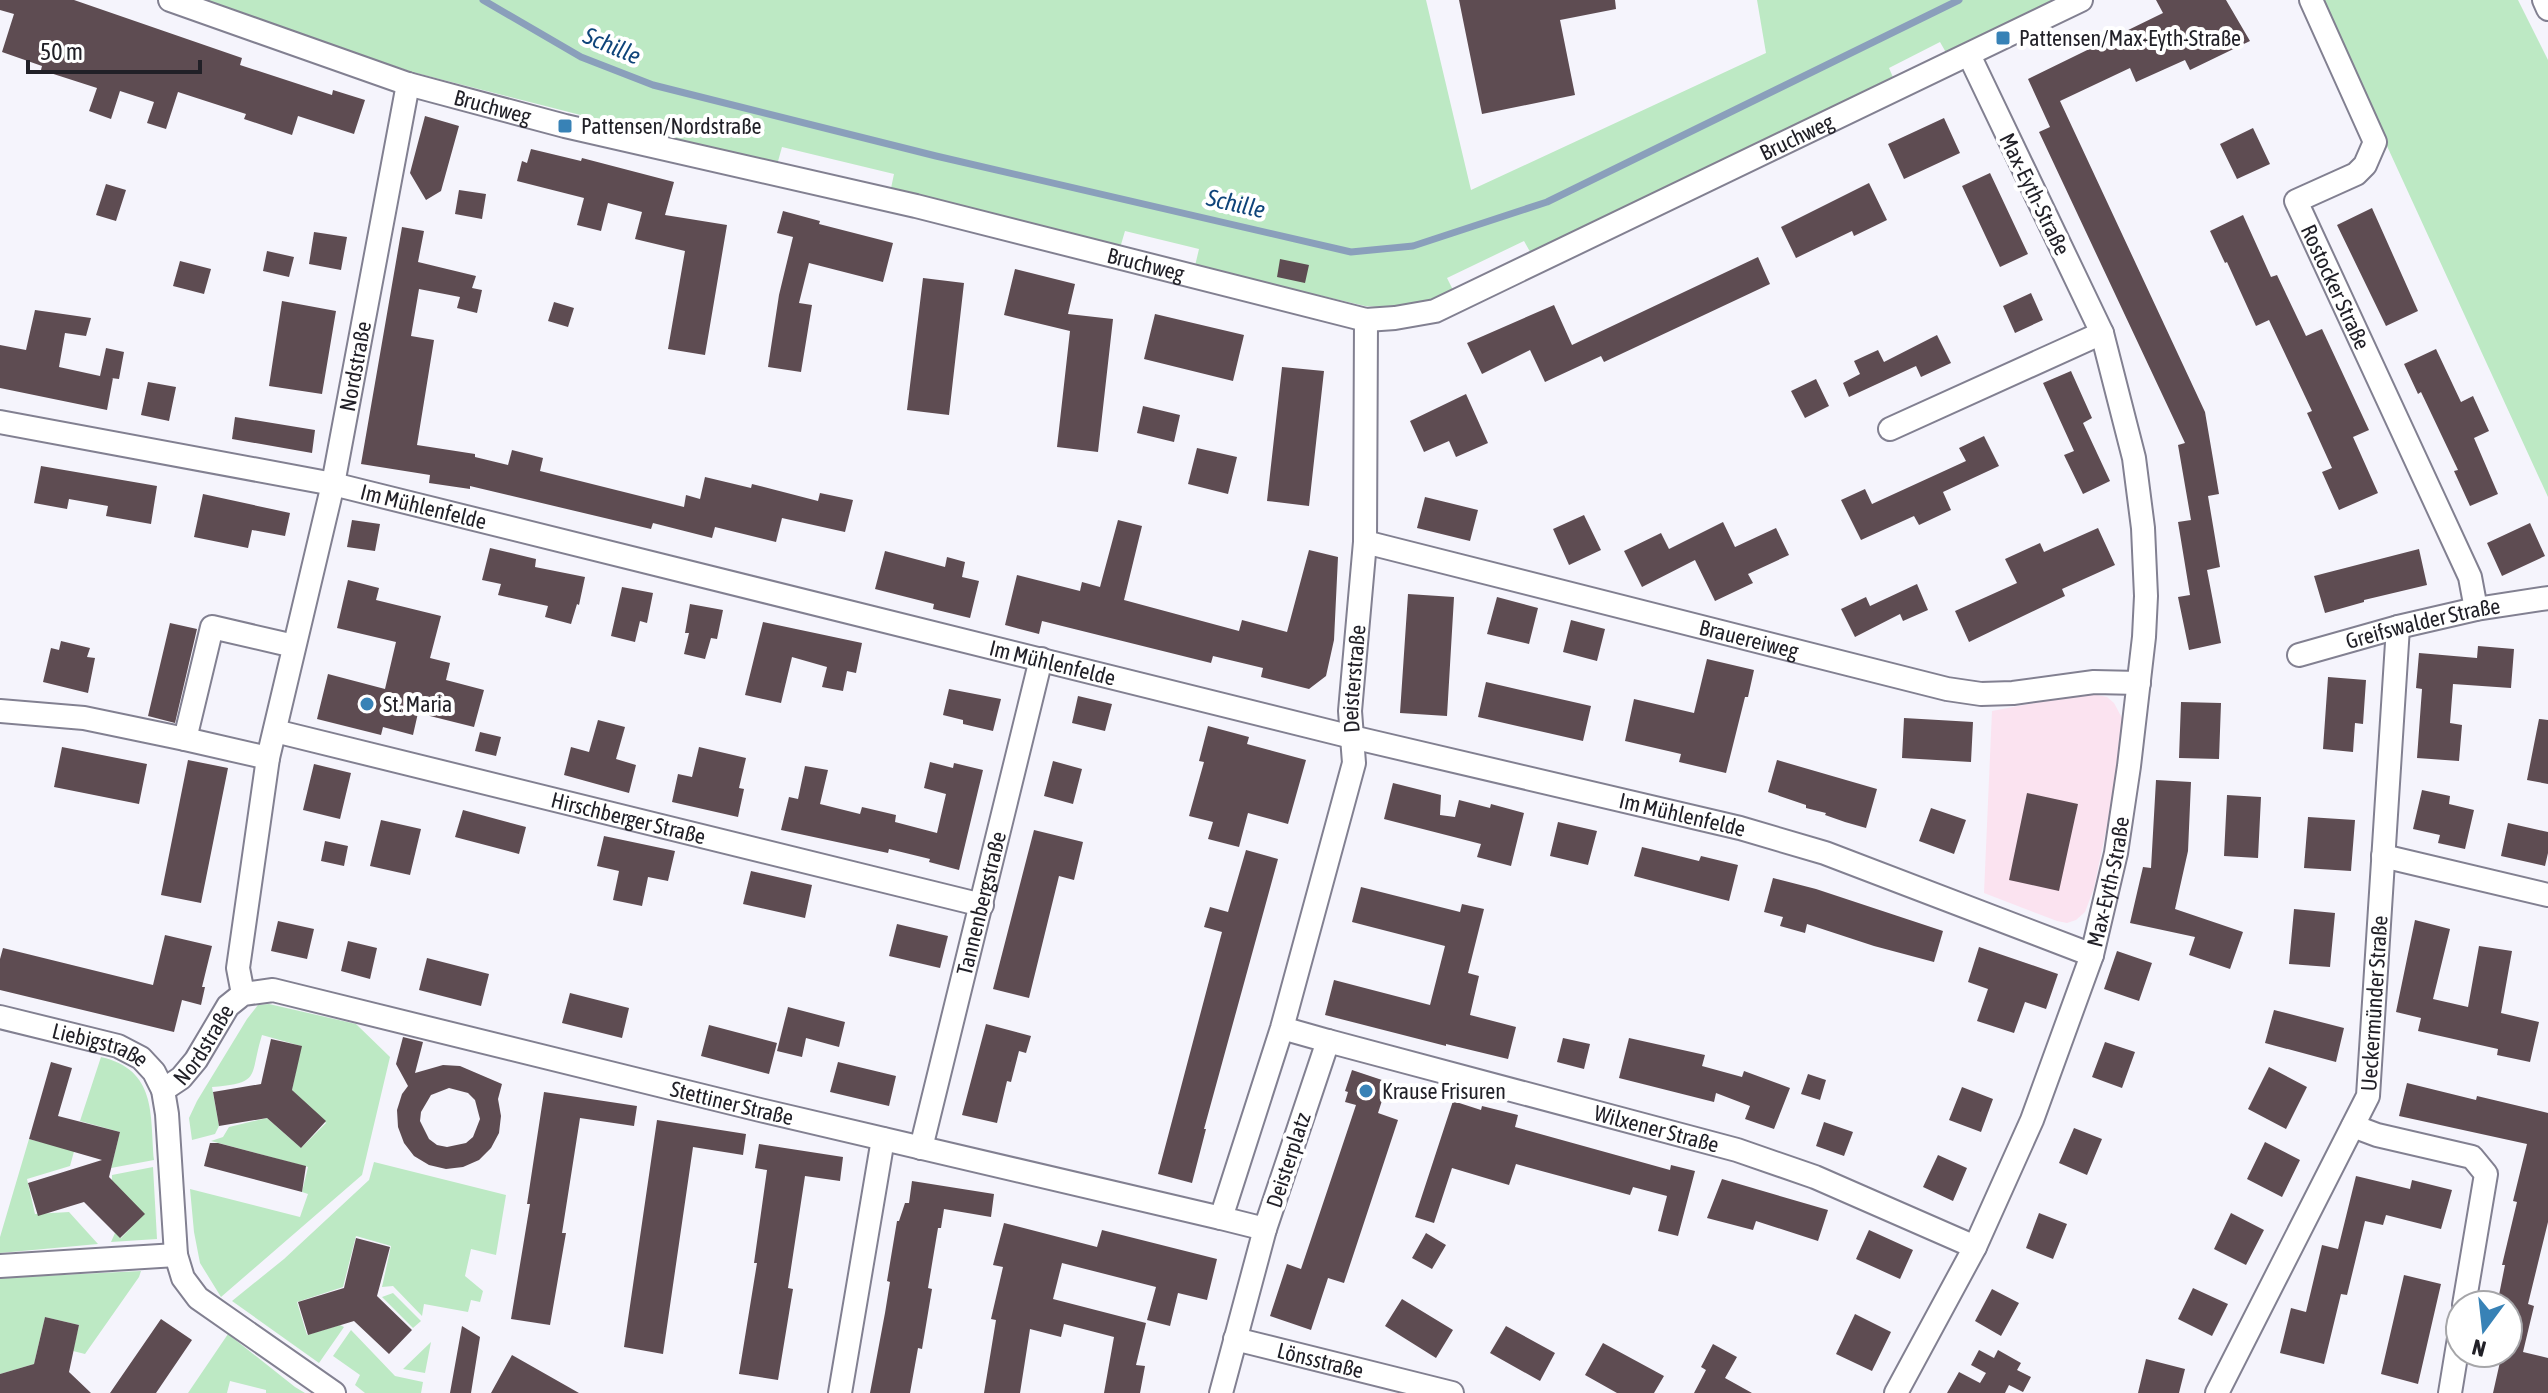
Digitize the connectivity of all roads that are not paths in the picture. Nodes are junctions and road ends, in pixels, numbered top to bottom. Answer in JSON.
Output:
{"nodes":[{"id":1,"x":170,"y":0,"type":"edge"},
{"id":2,"x":2081,"y":0,"type":"edge"},
{"id":3,"x":2311,"y":0,"type":"edge"},
{"id":4,"x":2544,"y":0,"type":"edge"},
{"id":5,"x":2548,"y":9,"type":"edge"},
{"id":6,"x":1969,"y":55,"type":"junction"},
{"id":7,"x":408,"y":84,"type":"junction"},
{"id":8,"x":1366,"y":320,"type":"junction"},
{"id":9,"x":2102,"y":333,"type":"junction"},
{"id":10,"x":0,"y":422,"type":"edge"},
{"id":11,"x":1890,"y":429,"type":"dead end"},
{"id":12,"x":333,"y":484,"type":"junction"},
{"id":13,"x":1365,"y":542,"type":"junction"},
{"id":14,"x":2548,"y":598,"type":"edge"},
{"id":15,"x":2476,"y":609,"type":"junction"},
{"id":16,"x":2398,"y":627,"type":"junction"},
{"id":17,"x":294,"y":646,"type":"junction"},
{"id":18,"x":2299,"y":655,"type":"dead end"},
{"id":19,"x":1041,"y":659,"type":"junction"},
{"id":20,"x":2139,"y":683,"type":"junction"},
{"id":21,"x":0,"y":711,"type":"edge"},
{"id":22,"x":275,"y":731,"type":"junction"},
{"id":23,"x":1352,"y":737,"type":"junction"},
{"id":24,"x":185,"y":739,"type":"junction"},
{"id":25,"x":268,"y":758,"type":"junction"},
{"id":26,"x":2383,"y":856,"type":"junction"},
{"id":27,"x":2548,"y":895,"type":"edge"},
{"id":28,"x":982,"y":905,"type":"junction"},
{"id":29,"x":2092,"y":955,"type":"junction"},
{"id":30,"x":243,"y":994,"type":"junction"},
{"id":31,"x":0,"y":1017,"type":"edge"},
{"id":32,"x":1282,"y":1028,"type":"junction"},
{"id":33,"x":1328,"y":1041,"type":"junction"},
{"id":34,"x":163,"y":1090,"type":"junction"},
{"id":35,"x":2353,"y":1126,"type":"junction"},
{"id":36,"x":883,"y":1139,"type":"junction"},
{"id":37,"x":921,"y":1148,"type":"junction"},
{"id":38,"x":1221,"y":1218,"type":"junction"},
{"id":39,"x":1265,"y":1229,"type":"junction"},
{"id":40,"x":1975,"y":1247,"type":"junction"},
{"id":41,"x":176,"y":1255,"type":"junction"},
{"id":42,"x":0,"y":1266,"type":"edge"},
{"id":43,"x":2467,"y":1289,"type":"edge"},
{"id":44,"x":1235,"y":1339,"type":"junction"},
{"id":45,"x":2454,"y":1369,"type":"edge"},
{"id":46,"x":334,"y":1393,"type":"edge"},
{"id":47,"x":840,"y":1393,"type":"edge"},
{"id":48,"x":1221,"y":1393,"type":"edge"},
{"id":49,"x":1452,"y":1393,"type":"edge"},
{"id":50,"x":1896,"y":1393,"type":"edge"},
{"id":51,"x":2217,"y":1393,"type":"edge"},
{"id":52,"x":2450,"y":1393,"type":"edge"}],
"edges":[{"from":1,"to":7,"type":"street","name":"Bruchweg"},
{"from":2,"to":6,"type":"street","name":"Bruchweg"},
{"from":3,"to":15,"type":"street","name":"Rostocker Straße"},
{"from":4,"to":5,"type":"street"},
{"from":6,"to":8,"type":"street","name":"Bruchweg"},
{"from":6,"to":9,"type":"street","name":"Max-Eyth-Straße"},
{"from":7,"to":8,"type":"street","name":"Bruchweg"},
{"from":7,"to":12,"type":"street","name":"Nordstraße"},
{"from":8,"to":13,"type":"street","name":"Deisterstraße"},
{"from":9,"to":11,"type":"street"},
{"from":9,"to":20,"type":"street","name":"Max-Eyth-Straße"},
{"from":10,"to":12,"type":"street","name":"Im Mühlenfelde"},
{"from":12,"to":17,"type":"street","name":"Nordstraße"},
{"from":12,"to":19,"type":"street","name":"Im Mühlenfelde"},
{"from":13,"to":20,"type":"street","name":"Brauereiweg"},
{"from":13,"to":23,"type":"street","name":"Deisterstraße"},
{"from":14,"to":15,"type":"street","name":"Greifswalder Straße"},
{"from":15,"to":16,"type":"street","name":"Greifswalder Straße"},
{"from":16,"to":18,"type":"street","name":"Greifswalder Straße"},
{"from":16,"to":26,"type":"street","name":"Ueckermünder Straße"},
{"from":17,"to":22,"type":"street","name":"Nordstraße"},
{"from":17,"to":24,"type":"street"},
{"from":19,"to":23,"type":"street","name":"Im Mühlenfelde"},
{"from":19,"to":28,"type":"street","name":"Tannenbergstraße"},
{"from":20,"to":29,"type":"street","name":"Max-Eyth-Straße"},
{"from":21,"to":24,"type":"street"},
{"from":22,"to":25,"type":"street","name":"Nordstraße"},
{"from":22,"to":28,"type":"street","name":"Hirschberger Straße"},
{"from":23,"to":29,"type":"street","name":"Im Mühlenfelde"},
{"from":23,"to":32,"type":"street","name":"Deisterstraße"},
{"from":24,"to":25,"type":"street"},
{"from":25,"to":30,"type":"street","name":"Nordstraße"},
{"from":26,"to":27,"type":"street"},
{"from":26,"to":35,"type":"street","name":"Ueckermünder Straße"},
{"from":28,"to":37,"type":"street","name":"Tannenbergstraße"},
{"from":29,"to":40,"type":"street","name":"Max-Eyth-Straße"},
{"from":30,"to":34,"type":"street","name":"Nordstraße"},
{"from":30,"to":36,"type":"street","name":"Stettiner Straße"},
{"from":31,"to":34,"type":"street","name":"Liebigstraße"},
{"from":32,"to":33,"type":"street"},
{"from":32,"to":38,"type":"street","name":"Deisterplatz"},
{"from":33,"to":39,"type":"street","name":"Deisterplatz"},
{"from":33,"to":40,"type":"street","name":"Wilxener Straße"},
{"from":34,"to":41,"type":"street","name":"Liebigstraße"},
{"from":35,"to":43,"type":"street"},
{"from":35,"to":51,"type":"street","name":"Ueckermünder Straße"},
{"from":36,"to":37,"type":"street","name":"Stettiner Straße"},
{"from":36,"to":47,"type":"street"},
{"from":37,"to":38,"type":"street","name":"Stettiner Straße"},
{"from":38,"to":39,"type":"street","name":"Deisterplatz"},
{"from":39,"to":44,"type":"street"},
{"from":40,"to":50,"type":"street","name":"Max-Eyth-Straße"},
{"from":41,"to":42,"type":"street"},
{"from":41,"to":46,"type":"street","name":"Liebigstraße"},
{"from":44,"to":48,"type":"street"},
{"from":44,"to":49,"type":"street","name":"Lönsstraße"},
{"from":45,"to":52,"type":"street"}]}
